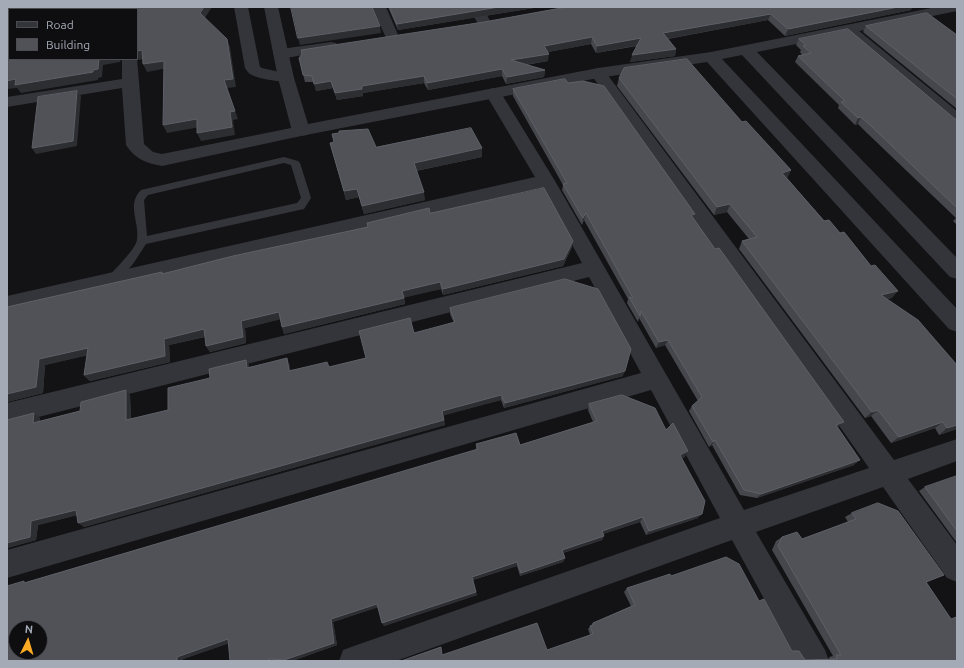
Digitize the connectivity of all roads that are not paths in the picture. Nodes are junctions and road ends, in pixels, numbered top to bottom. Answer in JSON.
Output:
{"nodes":[{"id":1,"x":241,"y":7,"type":"edge"},
{"id":2,"x":271,"y":7,"type":"edge"},
{"id":3,"x":379,"y":7,"type":"edge"},
{"id":4,"x":476,"y":7,"type":"edge"},
{"id":5,"x":957,"y":7,"type":"edge"},
{"id":6,"x":499,"y":20,"type":"edge"},
{"id":7,"x":484,"y":22,"type":"junction"},
{"id":8,"x":469,"y":25,"type":"edge"},
{"id":9,"x":848,"y":29,"type":"junction"},
{"id":10,"x":407,"y":35,"type":"edge"},
{"id":11,"x":392,"y":37,"type":"junction"},
{"id":12,"x":377,"y":39,"type":"edge"},
{"id":13,"x":347,"y":44,"type":"edge"},
{"id":14,"x":745,"y":49,"type":"junction"},
{"id":15,"x":281,"y":54,"type":"junction"},
{"id":16,"x":711,"y":57,"type":"junction"},
{"id":17,"x":130,"y":60,"type":"edge"},
{"id":18,"x":598,"y":74,"type":"junction"},
{"id":19,"x":286,"y":78,"type":"junction"},
{"id":20,"x":130,"y":82,"type":"junction"},
{"id":21,"x":493,"y":93,"type":"junction"},
{"id":22,"x":7,"y":102,"type":"edge"},
{"id":23,"x":957,"y":120,"type":"edge"},
{"id":24,"x":301,"y":131,"type":"junction"},
{"id":25,"x":546,"y":181,"type":"junction"},
{"id":26,"x":142,"y":241,"type":"junction"},
{"id":27,"x":594,"y":268,"type":"junction"},
{"id":28,"x":957,"y":271,"type":"edge"},
{"id":29,"x":112,"y":280,"type":"junction"},
{"id":30,"x":7,"y":304,"type":"edge"},
{"id":31,"x":957,"y":323,"type":"edge"},
{"id":32,"x":656,"y":379,"type":"junction"},
{"id":33,"x":7,"y":414,"type":"edge"},
{"id":34,"x":957,"y":450,"type":"edge"},
{"id":35,"x":889,"y":473,"type":"junction"},
{"id":36,"x":738,"y":525,"type":"junction"},
{"id":37,"x":7,"y":564,"type":"edge"},
{"id":38,"x":957,"y":568,"type":"edge"},
{"id":39,"x":354,"y":661,"type":"edge"},
{"id":40,"x":814,"y":661,"type":"edge"}],
"edges":[{"from":1,"to":19,"type":"street"},
{"from":2,"to":15,"type":"street"},
{"from":3,"to":11,"type":"street"},
{"from":4,"to":7,"type":"street"},
{"from":5,"to":9,"type":"street"},
{"from":6,"to":7,"type":"street"},
{"from":7,"to":8,"type":"street"},
{"from":9,"to":14,"type":"street"},
{"from":9,"to":23,"type":"street"},
{"from":10,"to":11,"type":"street"},
{"from":11,"to":12,"type":"street"},
{"from":13,"to":15,"type":"street"},
{"from":14,"to":16,"type":"street"},
{"from":14,"to":28,"type":"street"},
{"from":15,"to":19,"type":"street"},
{"from":16,"to":18,"type":"street"},
{"from":16,"to":31,"type":"street"},
{"from":17,"to":20,"type":"street"},
{"from":18,"to":21,"type":"street"},
{"from":18,"to":35,"type":"street"},
{"from":19,"to":24,"type":"street"},
{"from":20,"to":22,"type":"street"},
{"from":20,"to":24,"type":"street"},
{"from":21,"to":24,"type":"street"},
{"from":21,"to":25,"type":"street"},
{"from":25,"to":27,"type":"street"},
{"from":25,"to":29,"type":"street"},
{"from":26,"to":26,"type":"lane"},
{"from":26,"to":29,"type":"lane"},
{"from":27,"to":32,"type":"street"},
{"from":27,"to":33,"type":"street"},
{"from":29,"to":30,"type":"street"},
{"from":32,"to":36,"type":"street"},
{"from":32,"to":37,"type":"street"},
{"from":34,"to":35,"type":"street"},
{"from":35,"to":36,"type":"street"},
{"from":35,"to":38,"type":"street"},
{"from":36,"to":39,"type":"street"},
{"from":36,"to":40,"type":"street"}]}
